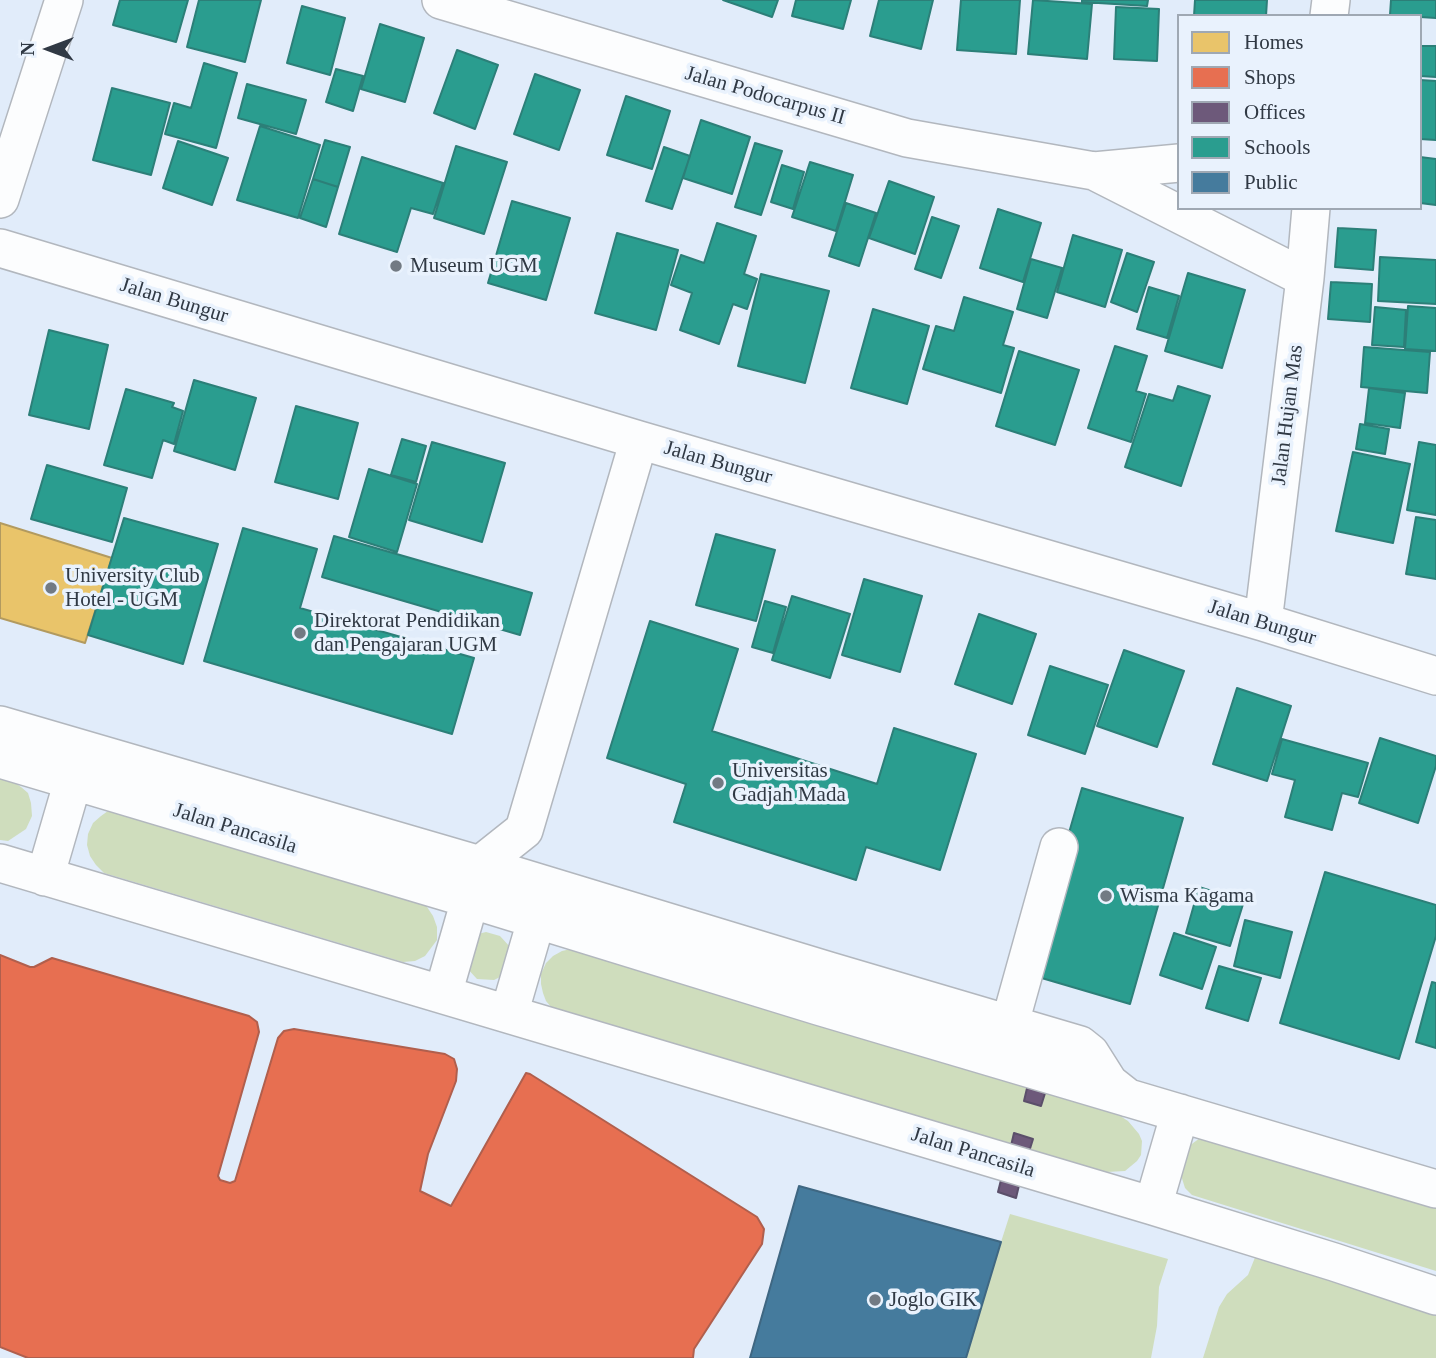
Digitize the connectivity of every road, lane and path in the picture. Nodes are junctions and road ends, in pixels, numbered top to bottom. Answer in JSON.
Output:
{"nodes":[{"id":1,"x":64,"y":0,"type":"edge"},
{"id":2,"x":441,"y":0,"type":"edge"},
{"id":3,"x":1177,"y":163,"type":"edge"},
{"id":4,"x":1094,"y":171,"type":"junction"},
{"id":5,"x":0,"y":199,"type":"edge"},
{"id":6,"x":1311,"y":210,"type":"edge"},
{"id":7,"x":0,"y":248,"type":"edge"},
{"id":8,"x":1305,"y":278,"type":"junction"},
{"id":9,"x":639,"y":440,"type":"junction"},
{"id":10,"x":1263,"y":622,"type":"junction"},
{"id":11,"x":1436,"y":676,"type":"edge"},
{"id":12,"x":0,"y":725,"type":"edge"},
{"id":13,"x":0,"y":759,"type":"edge"},
{"id":14,"x":78,"y":765,"type":"junction"},
{"id":15,"x":524,"y":830,"type":"junction"},
{"id":16,"x":1059,"y":847,"type":"dead end"},
{"id":17,"x":0,"y":863,"type":"edge"},
{"id":18,"x":44,"y":877,"type":"junction"},
{"id":19,"x":475,"y":882,"type":"junction"},
{"id":20,"x":546,"y":885,"type":"junction"},
{"id":21,"x":536,"y":919,"type":"junction"},
{"id":22,"x":829,"y":971,"type":"junction"},
{"id":23,"x":443,"y":994,"type":"junction"},
{"id":24,"x":818,"y":1006,"type":"junction"},
{"id":25,"x":509,"y":1014,"type":"junction"},
{"id":26,"x":1009,"y":1025,"type":"junction"},
{"id":27,"x":999,"y":1060,"type":"junction"},
{"id":28,"x":1129,"y":1099,"type":"junction"},
{"id":29,"x":1180,"y":1113,"type":"junction"},
{"id":30,"x":1436,"y":1189,"type":"edge"},
{"id":31,"x":1153,"y":1206,"type":"junction"},
{"id":32,"x":1436,"y":1296,"type":"edge"}],
"edges":[{"from":1,"to":5,"type":"street"},
{"from":2,"to":4,"type":"street","name":"Jalan Podocarpus II"},
{"from":3,"to":4,"type":"street","name":"Jalan Podocarpus II"},
{"from":4,"to":8,"type":"street","name":"Jalan Podocarpus II"},
{"from":6,"to":8,"type":"street","name":"Jalan Hujan Mas"},
{"from":7,"to":9,"type":"street","name":"Jalan Bungur"},
{"from":8,"to":10,"type":"street","name":"Jalan Hujan Mas"},
{"from":9,"to":10,"type":"street","name":"Jalan Bungur"},
{"from":9,"to":15,"type":"street"},
{"from":10,"to":11,"type":"street","name":"Jalan Bungur"},
{"from":12,"to":14,"type":"street"},
{"from":13,"to":14,"type":"street","name":"Jalan Pancasila"},
{"from":14,"to":18,"type":"street"},
{"from":14,"to":19,"type":"street","name":"Jalan Pancasila"},
{"from":15,"to":19,"type":"street"},
{"from":15,"to":20,"type":"street"},
{"from":16,"to":26,"type":"street"},
{"from":17,"to":18,"type":"street","name":"Jalan Pancasila"},
{"from":18,"to":23,"type":"street","name":"Jalan Pancasila"},
{"from":19,"to":20,"type":"street"},
{"from":19,"to":21,"type":"street","name":"Jalan Pancasila"},
{"from":19,"to":23,"type":"street"},
{"from":20,"to":21,"type":"street"},
{"from":20,"to":22,"type":"street"},
{"from":21,"to":24,"type":"street","name":"Jalan Pancasila"},
{"from":21,"to":25,"type":"street"},
{"from":22,"to":24,"type":"street"},
{"from":22,"to":26,"type":"street"},
{"from":23,"to":25,"type":"street","name":"Jalan Pancasila"},
{"from":24,"to":27,"type":"street","name":"Jalan Pancasila"},
{"from":25,"to":31,"type":"street","name":"Jalan Pancasila"},
{"from":26,"to":27,"type":"street"},
{"from":26,"to":28,"type":"street"},
{"from":27,"to":28,"type":"street","name":"Jalan Pancasila"},
{"from":28,"to":29,"type":"street","name":"Jalan Pancasila"},
{"from":29,"to":30,"type":"street","name":"Jalan Pancasila"},
{"from":29,"to":31,"type":"street"},
{"from":31,"to":32,"type":"street","name":"Jalan Pancasila"}]}
